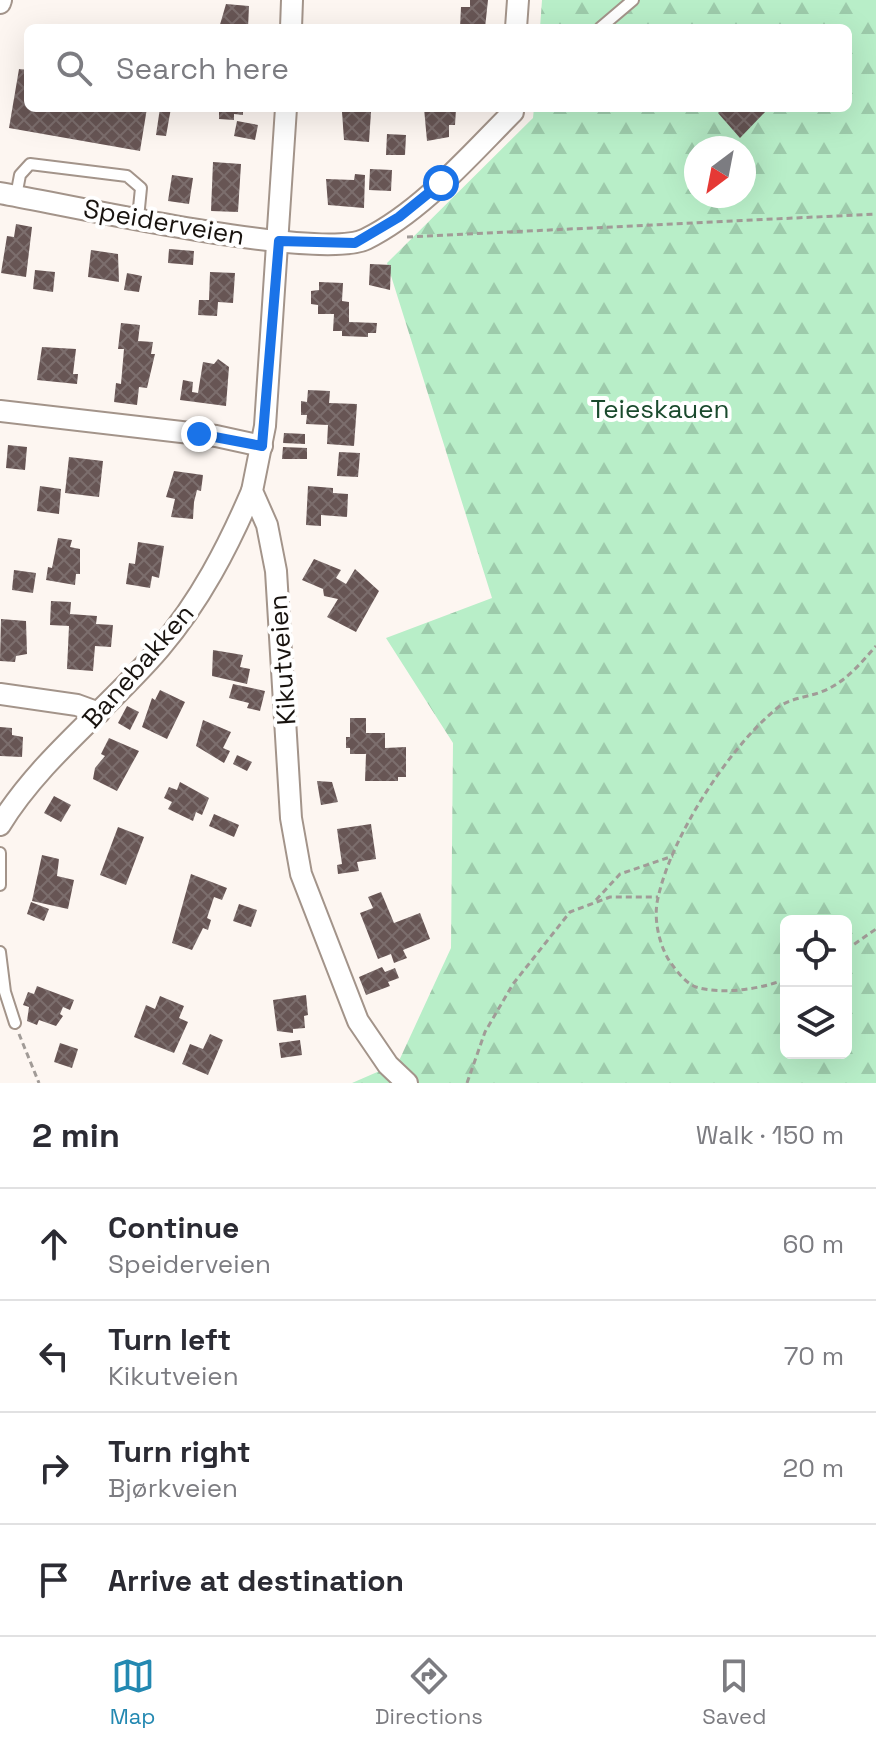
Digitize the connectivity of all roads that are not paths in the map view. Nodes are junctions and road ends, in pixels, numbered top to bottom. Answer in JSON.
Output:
{"nodes":[{"id":1,"x":292,"y":0,"type":"edge"},
{"id":2,"x":518,"y":0,"type":"edge"},
{"id":3,"x":633,"y":0,"type":"edge"},
{"id":4,"x":291,"y":24,"type":"edge"},
{"id":5,"x":516,"y":24,"type":"edge"},
{"id":6,"x":605,"y":24,"type":"edge"},
{"id":7,"x":286,"y":112,"type":"edge"},
{"id":8,"x":512,"y":112,"type":"edge"},
{"id":9,"x":8,"y":194,"type":"edge"},
{"id":10,"x":138,"y":218,"type":"junction"},
{"id":11,"x":279,"y":241,"type":"junction"},
{"id":12,"x":0,"y":411,"type":"edge"},
{"id":13,"x":262,"y":446,"type":"junction"},
{"id":14,"x":252,"y":491,"type":"junction"},
{"id":15,"x":0,"y":694,"type":"edge"},
{"id":16,"x":99,"y":713,"type":"junction"},
{"id":17,"x":0,"y":825,"type":"edge"},
{"id":18,"x":0,"y":853,"type":"edge"},
{"id":19,"x":0,"y":885,"type":"edge"},
{"id":20,"x":0,"y":952,"type":"edge"},
{"id":21,"x":15,"y":1023,"type":"road end"},
{"id":22,"x":407,"y":1083,"type":"edge"}],
"edges":[{"from":1,"to":4,"type":"street"},
{"from":2,"to":5,"type":"street"},
{"from":3,"to":6,"type":"lane"},
{"from":7,"to":11,"type":"street"},
{"from":8,"to":11,"type":"street","name":"Speiderveien"},
{"from":9,"to":10,"type":"street","name":"Speiderveien"},
{"from":9,"to":10,"type":"lane"},
{"from":10,"to":11,"type":"street","name":"Speiderveien"},
{"from":11,"to":13,"type":"street"},
{"from":12,"to":13,"type":"street"},
{"from":13,"to":14,"type":"street"},
{"from":14,"to":16,"type":"street","name":"Banebakken"},
{"from":14,"to":22,"type":"street","name":"Kikutveien"},
{"from":15,"to":16,"type":"street"},
{"from":16,"to":17,"type":"street","name":"Banebakken"},
{"from":18,"to":19,"type":"lane"},
{"from":20,"to":21,"type":"lane"}]}
